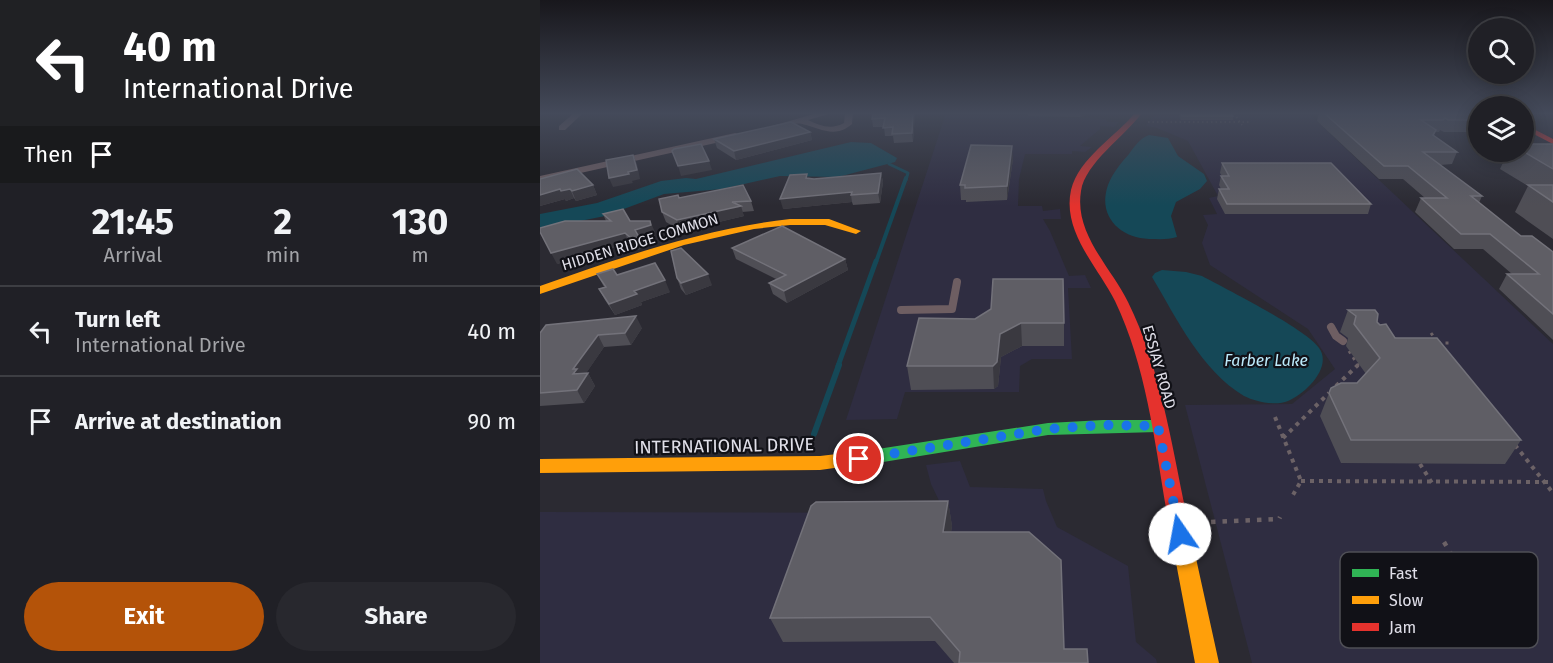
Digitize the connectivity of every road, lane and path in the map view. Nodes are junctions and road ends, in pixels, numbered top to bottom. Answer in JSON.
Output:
{"nodes":[{"id":1,"x":698,"y":144,"type":"edge"},
{"id":2,"x":1114,"y":144,"type":"edge"},
{"id":3,"x":540,"y":179,"type":"edge"},
{"id":4,"x":856,"y":231,"type":"dead end"},
{"id":5,"x":957,"y":282,"type":"dead end"},
{"id":6,"x":540,"y":290,"type":"edge"},
{"id":7,"x":901,"y":310,"type":"dead end"},
{"id":8,"x":1331,"y":327,"type":"dead end"},
{"id":9,"x":1431,"y":333,"type":"dead end"},
{"id":10,"x":1343,"y":341,"type":"dead end"},
{"id":11,"x":1438,"y":343,"type":"junction"},
{"id":12,"x":1451,"y":343,"type":"dead end"},
{"id":13,"x":1348,"y":350,"type":"dead end"},
{"id":14,"x":1441,"y":352,"type":"edge"},
{"id":15,"x":1340,"y":383,"type":"junction"},
{"id":16,"x":1350,"y":388,"type":"edge"},
{"id":17,"x":1275,"y":417,"type":"dead end"},
{"id":18,"x":1158,"y":426,"type":"junction"},
{"id":19,"x":1283,"y":438,"type":"junction"},
{"id":20,"x":1515,"y":445,"type":"edge"},
{"id":21,"x":1420,"y":464,"type":"dead end"},
{"id":22,"x":540,"y":466,"type":"edge"},
{"id":23,"x":1301,"y":481,"type":"junction"},
{"id":24,"x":1431,"y":482,"type":"junction"},
{"id":25,"x":1544,"y":482,"type":"junction"},
{"id":26,"x":1553,"y":482,"type":"edge"},
{"id":27,"x":1553,"y":493,"type":"edge"},
{"id":28,"x":1293,"y":495,"type":"dead end"},
{"id":29,"x":1280,"y":517,"type":"dead end"},
{"id":30,"x":1211,"y":522,"type":"dead end"},
{"id":31,"x":1444,"y":542,"type":"dead end"},
{"id":32,"x":1450,"y":552,"type":"edge"},
{"id":33,"x":1207,"y":663,"type":"edge"}],
"edges":[{"from":1,"to":3,"type":"street"},
{"from":2,"to":18,"type":"street","name":"ESSJAY ROAD"},
{"from":4,"to":6,"type":"street","name":"HIDDEN RIDGE COMMON"},
{"from":5,"to":7,"type":"lane"},
{"from":8,"to":10,"type":"lane"},
{"from":9,"to":11,"type":"path"},
{"from":11,"to":12,"type":"path"},
{"from":11,"to":14,"type":"path"},
{"from":13,"to":15,"type":"path"},
{"from":15,"to":16,"type":"path"},
{"from":15,"to":19,"type":"path"},
{"from":17,"to":19,"type":"path"},
{"from":18,"to":22,"type":"street","name":"INTERNATIONAL DRIVE"},
{"from":18,"to":33,"type":"street","name":"ESSJAY ROAD"},
{"from":19,"to":23,"type":"path"},
{"from":20,"to":25,"type":"path"},
{"from":21,"to":24,"type":"path"},
{"from":23,"to":24,"type":"path"},
{"from":23,"to":28,"type":"path"},
{"from":24,"to":25,"type":"path"},
{"from":25,"to":26,"type":"path"},
{"from":25,"to":27,"type":"path"},
{"from":29,"to":30,"type":"path"},
{"from":31,"to":32,"type":"path"}]}
